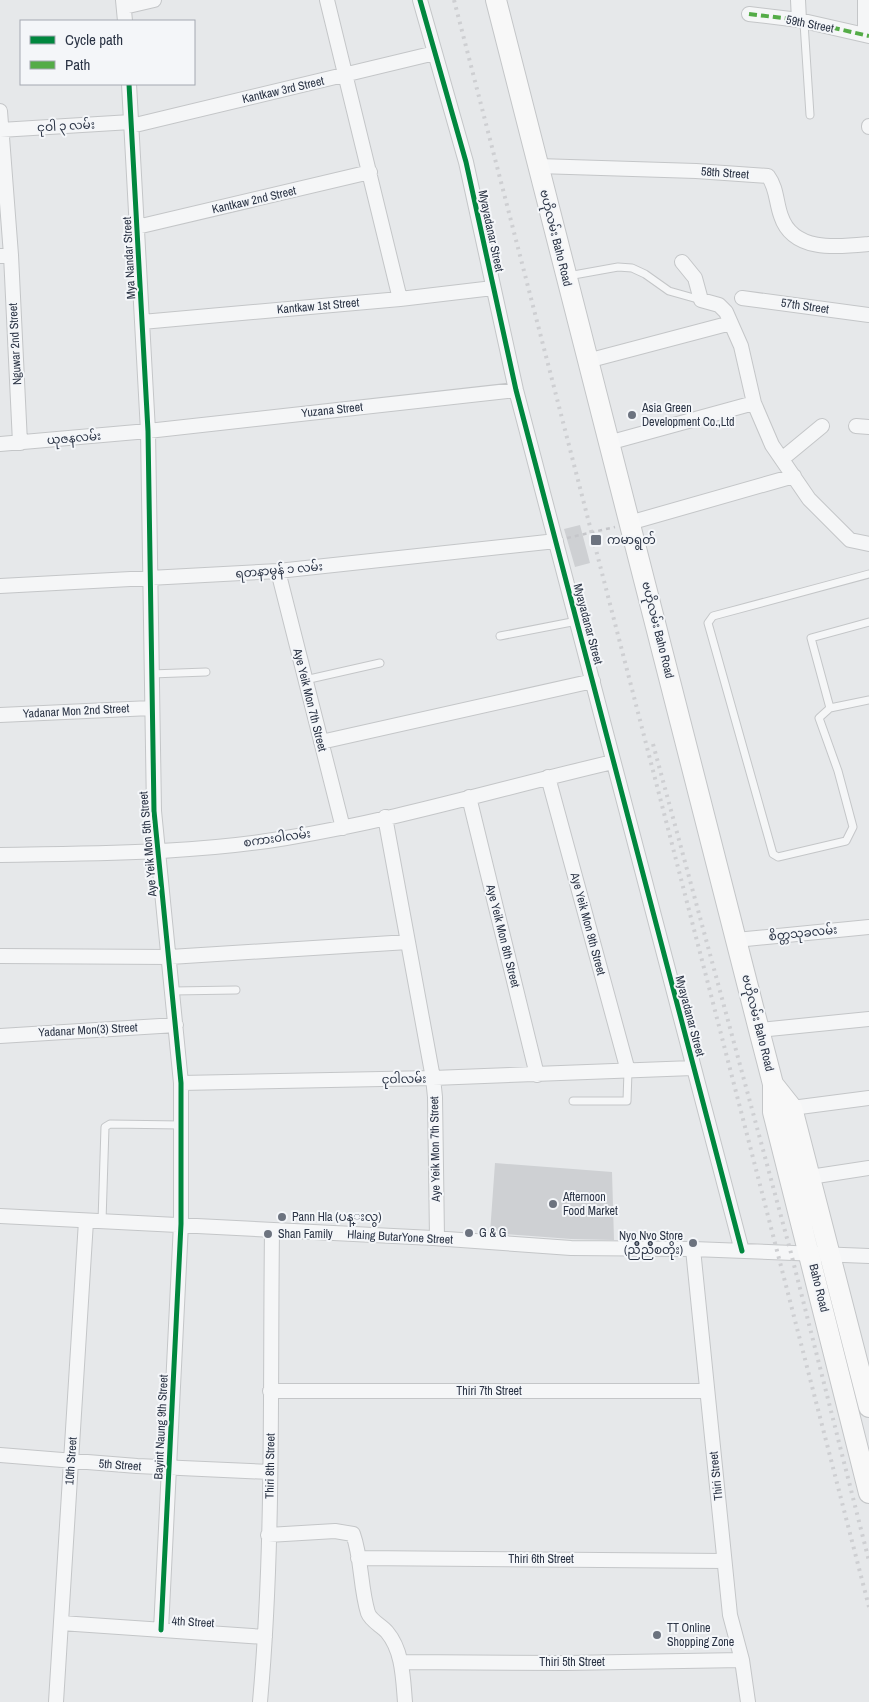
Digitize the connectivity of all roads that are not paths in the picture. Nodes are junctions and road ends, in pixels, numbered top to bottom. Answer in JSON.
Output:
{"nodes":[{"id":1,"x":154,"y":0,"type":"edge"},
{"id":2,"x":327,"y":0,"type":"edge"},
{"id":3,"x":420,"y":0,"type":"edge"},
{"id":4,"x":496,"y":0,"type":"edge"},
{"id":5,"x":798,"y":0,"type":"edge"},
{"id":6,"x":865,"y":0,"type":"edge"},
{"id":7,"x":124,"y":3,"type":"edge"},
{"id":8,"x":750,"y":14,"type":"dead end"},
{"id":9,"x":125,"y":20,"type":"edge"},
{"id":10,"x":801,"y":22,"type":"junction"},
{"id":11,"x":867,"y":36,"type":"edge"},
{"id":12,"x":435,"y":53,"type":"junction"},
{"id":13,"x":345,"y":76,"type":"junction"},
{"id":14,"x":129,"y":85,"type":"edge"},
{"id":15,"x":0,"y":111,"type":"edge"},
{"id":16,"x":810,"y":115,"type":"dead end"},
{"id":17,"x":131,"y":124,"type":"junction"},
{"id":18,"x":1,"y":130,"type":"edge"},
{"id":19,"x":538,"y":166,"type":"junction"},
{"id":20,"x":370,"y":172,"type":"junction"},
{"id":21,"x":137,"y":227,"type":"junction"},
{"id":22,"x":869,"y":244,"type":"edge"},
{"id":23,"x":6,"y":256,"type":"edge"},
{"id":24,"x":682,"y":262,"type":"dead end"},
{"id":25,"x":566,"y":277,"type":"junction"},
{"id":26,"x":493,"y":288,"type":"junction"},
{"id":27,"x":742,"y":298,"type":"dead end"},
{"id":28,"x":400,"y":299,"type":"junction"},
{"id":29,"x":701,"y":300,"type":"junction"},
{"id":30,"x":869,"y":315,"type":"edge"},
{"id":31,"x":142,"y":322,"type":"junction"},
{"id":32,"x":730,"y":323,"type":"junction"},
{"id":33,"x":587,"y":361,"type":"junction"},
{"id":34,"x":516,"y":390,"type":"junction"},
{"id":35,"x":754,"y":403,"type":"junction"},
{"id":36,"x":822,"y":426,"type":"dead end"},
{"id":37,"x":148,"y":431,"type":"junction"},
{"id":38,"x":20,"y":443,"type":"junction"},
{"id":39,"x":608,"y":443,"type":"junction"},
{"id":40,"x":0,"y":444,"type":"edge"},
{"id":41,"x":782,"y":459,"type":"junction"},
{"id":42,"x":794,"y":476,"type":"junction"},
{"id":43,"x":629,"y":523,"type":"junction"},
{"id":44,"x":556,"y":541,"type":"junction"},
{"id":45,"x":869,"y":544,"type":"edge"},
{"id":46,"x":278,"y":571,"type":"junction"},
{"id":47,"x":869,"y":574,"type":"edge"},
{"id":48,"x":150,"y":578,"type":"junction"},
{"id":49,"x":0,"y":586,"type":"edge"},
{"id":50,"x":577,"y":621,"type":"junction"},
{"id":51,"x":869,"y":622,"type":"edge"},
{"id":52,"x":500,"y":636,"type":"dead end"},
{"id":53,"x":380,"y":663,"type":"dead end"},
{"id":54,"x":206,"y":672,"type":"dead end"},
{"id":55,"x":151,"y":674,"type":"junction"},
{"id":56,"x":306,"y":680,"type":"junction"},
{"id":57,"x":593,"y":681,"type":"junction"},
{"id":58,"x":869,"y":700,"type":"edge"},
{"id":59,"x":151,"y":708,"type":"junction"},
{"id":60,"x":830,"y":708,"type":"junction"},
{"id":61,"x":0,"y":715,"type":"edge"},
{"id":62,"x":321,"y":742,"type":"junction"},
{"id":63,"x":614,"y":762,"type":"junction"},
{"id":64,"x":548,"y":777,"type":"junction"},
{"id":65,"x":469,"y":797,"type":"junction"},
{"id":66,"x":385,"y":817,"type":"junction"},
{"id":67,"x":343,"y":828,"type":"junction"},
{"id":68,"x":156,"y":852,"type":"junction"},
{"id":69,"x":0,"y":855,"type":"edge"},
{"id":70,"x":869,"y":927,"type":"edge"},
{"id":71,"x":736,"y":940,"type":"junction"},
{"id":72,"x":408,"y":942,"type":"junction"},
{"id":73,"x":0,"y":956,"type":"edge"},
{"id":74,"x":170,"y":957,"type":"junction"},
{"id":75,"x":236,"y":990,"type":"dead end"},
{"id":76,"x":173,"y":991,"type":"junction"},
{"id":77,"x":869,"y":1019,"type":"edge"},
{"id":78,"x":176,"y":1025,"type":"junction"},
{"id":79,"x":759,"y":1030,"type":"junction"},
{"id":80,"x":0,"y":1036,"type":"edge"},
{"id":81,"x":693,"y":1068,"type":"junction"},
{"id":82,"x":628,"y":1071,"type":"junction"},
{"id":83,"x":537,"y":1075,"type":"junction"},
{"id":84,"x":433,"y":1078,"type":"junction"},
{"id":85,"x":181,"y":1083,"type":"junction"},
{"id":86,"x":773,"y":1084,"type":"junction"},
{"id":87,"x":869,"y":1098,"type":"edge"},
{"id":88,"x":573,"y":1101,"type":"dead end"},
{"id":89,"x":792,"y":1108,"type":"junction"},
{"id":90,"x":181,"y":1125,"type":"junction"},
{"id":91,"x":869,"y":1168,"type":"edge"},
{"id":92,"x":810,"y":1178,"type":"junction"},
{"id":93,"x":0,"y":1216,"type":"edge"},
{"id":94,"x":86,"y":1221,"type":"junction"},
{"id":95,"x":102,"y":1221,"type":"junction"},
{"id":96,"x":181,"y":1224,"type":"junction"},
{"id":97,"x":272,"y":1231,"type":"junction"},
{"id":98,"x":437,"y":1238,"type":"junction"},
{"id":99,"x":693,"y":1249,"type":"junction"},
{"id":100,"x":742,"y":1251,"type":"junction"},
{"id":101,"x":811,"y":1254,"type":"junction"},
{"id":102,"x":831,"y":1255,"type":"junction"},
{"id":103,"x":869,"y":1256,"type":"edge"},
{"id":104,"x":708,"y":1391,"type":"junction"},
{"id":105,"x":270,"y":1392,"type":"junction"},
{"id":106,"x":869,"y":1407,"type":"edge"},
{"id":107,"x":0,"y":1455,"type":"edge"},
{"id":108,"x":71,"y":1461,"type":"junction"},
{"id":109,"x":169,"y":1468,"type":"junction"},
{"id":110,"x":270,"y":1472,"type":"junction"},
{"id":111,"x":869,"y":1493,"type":"edge"},
{"id":112,"x":268,"y":1535,"type":"junction"},
{"id":113,"x":358,"y":1558,"type":"junction"},
{"id":114,"x":724,"y":1561,"type":"junction"},
{"id":115,"x":60,"y":1623,"type":"junction"},
{"id":116,"x":160,"y":1630,"type":"junction"},
{"id":117,"x":265,"y":1637,"type":"junction"},
{"id":118,"x":742,"y":1660,"type":"junction"},
{"id":119,"x":402,"y":1662,"type":"junction"},
{"id":120,"x":56,"y":1702,"type":"edge"},
{"id":121,"x":260,"y":1702,"type":"edge"},
{"id":122,"x":405,"y":1702,"type":"edge"},
{"id":123,"x":748,"y":1702,"type":"edge"}],
"edges":[{"from":1,"to":7,"type":"street"},
{"from":2,"to":13,"type":"street"},
{"from":3,"to":12,"type":"street","name":"Myayadanar Street"},
{"from":4,"to":19,"type":"main road","name":"ဗဟိုလမ်း Baho Road"},
{"from":5,"to":10,"type":"street"},
{"from":6,"to":11,"type":"street"},
{"from":7,"to":9,"type":"street"},
{"from":8,"to":10,"type":"street","name":"59th Street"},
{"from":10,"to":11,"type":"street","name":"59th Street"},
{"from":10,"to":16,"type":"lane"},
{"from":12,"to":13,"type":"street","name":"Kantkaw 3rd Street"},
{"from":12,"to":26,"type":"street","name":"Myayadanar Street"},
{"from":13,"to":17,"type":"street","name":"Kantkaw 3rd Street"},
{"from":13,"to":20,"type":"street"},
{"from":14,"to":17,"type":"street","name":"Mya Nandar Street"},
{"from":15,"to":18,"type":"street","name":"Nguwar 2nd Street"},
{"from":17,"to":18,"type":"street","name":"ငုဝါ ၃ လမ်း"},
{"from":17,"to":21,"type":"street","name":"Mya Nandar Street"},
{"from":18,"to":23,"type":"street","name":"Nguwar 2nd Street"},
{"from":19,"to":22,"type":"street","name":"58th Street"},
{"from":19,"to":25,"type":"main road","name":"ဗဟိုလမ်း Baho Road"},
{"from":20,"to":21,"type":"street","name":"Kantkaw 2nd Street"},
{"from":20,"to":28,"type":"street"},
{"from":21,"to":31,"type":"street","name":"Mya Nandar Street"},
{"from":23,"to":38,"type":"street","name":"Nguwar 2nd Street"},
{"from":24,"to":29,"type":"street"},
{"from":25,"to":29,"type":"lane"},
{"from":25,"to":33,"type":"main road","name":"ဗဟိုလမ်း Baho Road"},
{"from":26,"to":28,"type":"street","name":"Kantkaw 1st Street"},
{"from":26,"to":34,"type":"street","name":"Myayadanar Street"},
{"from":27,"to":30,"type":"street","name":"57th Street"},
{"from":28,"to":31,"type":"street","name":"Kantkaw 1st Street"},
{"from":29,"to":32,"type":"street"},
{"from":31,"to":37,"type":"street","name":"Mya Nandar Street"},
{"from":32,"to":33,"type":"street"},
{"from":32,"to":35,"type":"street"},
{"from":33,"to":39,"type":"main road","name":"ဗဟိုလမ်း Baho Road"},
{"from":34,"to":37,"type":"street","name":"Yuzana Street"},
{"from":34,"to":44,"type":"street","name":"Myayadanar Street"},
{"from":35,"to":39,"type":"street"},
{"from":35,"to":41,"type":"street"},
{"from":36,"to":41,"type":"street"},
{"from":37,"to":38,"type":"street","name":"ယုဇနလမ်း"},
{"from":37,"to":48,"type":"street","name":"Aye Yeik Mon 5th Street"},
{"from":38,"to":40,"type":"street","name":"ယုဇနလမ်း"},
{"from":39,"to":43,"type":"main road","name":"ဗဟိုလမ်း Baho Road"},
{"from":41,"to":42,"type":"street"},
{"from":42,"to":43,"type":"street"},
{"from":42,"to":45,"type":"street"},
{"from":43,"to":71,"type":"main road","name":"ဗဟိုလမ်း Baho Road"},
{"from":44,"to":46,"type":"street","name":"ရတနာမွန် ၁ လမ်း"},
{"from":44,"to":50,"type":"street","name":"Myayadanar Street"},
{"from":46,"to":48,"type":"street","name":"ရတနာမွန် ၁ လမ်း"},
{"from":46,"to":56,"type":"street","name":"Aye Yeik Mon 7th Street"},
{"from":47,"to":60,"type":"lane"},
{"from":48,"to":49,"type":"street","name":"ရတနာမွန် ၁ လမ်း"},
{"from":48,"to":55,"type":"street","name":"Aye Yeik Mon 5th Street"},
{"from":50,"to":52,"type":"lane"},
{"from":50,"to":57,"type":"street","name":"Myayadanar Street"},
{"from":51,"to":60,"type":"lane"},
{"from":53,"to":56,"type":"lane"},
{"from":54,"to":55,"type":"lane"},
{"from":55,"to":59,"type":"street","name":"Aye Yeik Mon 5th Street"},
{"from":56,"to":62,"type":"street","name":"Aye Yeik Mon 7th Street"},
{"from":57,"to":62,"type":"street"},
{"from":57,"to":63,"type":"street","name":"Myayadanar Street"},
{"from":58,"to":60,"type":"lane"},
{"from":59,"to":61,"type":"street","name":"Yadanar Mon 2nd Street"},
{"from":59,"to":68,"type":"street","name":"Aye Yeik Mon 5th Street"},
{"from":62,"to":67,"type":"street","name":"Aye Yeik Mon 7th Street"},
{"from":63,"to":64,"type":"street","name":"စကား၀ါလမ်း"},
{"from":63,"to":81,"type":"street","name":"Myayadanar Street"},
{"from":64,"to":65,"type":"street","name":"စကား၀ါလမ်း"},
{"from":64,"to":82,"type":"street","name":"Aye Yeik Mon 9th Street"},
{"from":65,"to":66,"type":"street","name":"စကား၀ါလမ်း"},
{"from":65,"to":83,"type":"street","name":"Aye Yeik Mon 8th Street"},
{"from":66,"to":67,"type":"street","name":"စကား၀ါလမ်း"},
{"from":66,"to":72,"type":"street","name":"Aye Yeik Mon 7th Street"},
{"from":67,"to":68,"type":"street","name":"စကား၀ါလမ်း"},
{"from":68,"to":69,"type":"street","name":"စကား၀ါလမ်း"},
{"from":68,"to":74,"type":"street","name":"Aye Yeik Mon 5th Street"},
{"from":70,"to":71,"type":"street","name":"စိတ္တသုခလမ်း"},
{"from":71,"to":79,"type":"main road","name":"ဗဟိုလမ်း Baho Road"},
{"from":72,"to":74,"type":"street"},
{"from":72,"to":84,"type":"street","name":"Aye Yeik Mon 7th Street"},
{"from":73,"to":74,"type":"street"},
{"from":74,"to":76,"type":"street","name":"Aye Yeik Mon 5th Street"},
{"from":75,"to":76,"type":"lane"},
{"from":76,"to":78,"type":"street","name":"Aye Yeik Mon 5th Street"},
{"from":77,"to":79,"type":"street"},
{"from":78,"to":80,"type":"street","name":"Yadanar Mon(3) Street"},
{"from":78,"to":85,"type":"street","name":"Aye Yeik Mon 5th Street"},
{"from":79,"to":86,"type":"main road","name":"ဗဟိုလမ်း Baho Road"},
{"from":81,"to":82,"type":"street","name":"ငုဝါလမ်း"},
{"from":81,"to":100,"type":"street","name":"Myayadanar Street"},
{"from":82,"to":83,"type":"street","name":"ငုဝါလမ်း"},
{"from":82,"to":88,"type":"lane"},
{"from":83,"to":84,"type":"street","name":"ငုဝါလမ်း"},
{"from":84,"to":85,"type":"street","name":"ငုဝါလမ်း"},
{"from":84,"to":98,"type":"street","name":"Aye Yeik Mon 7th Street"},
{"from":85,"to":90,"type":"street","name":"Aye Yeik Mon 5th Street"},
{"from":86,"to":89,"type":"main road","name":"ဗဟိုလမ်း Baho Road"},
{"from":86,"to":101,"type":"main road","name":"Baho Road"},
{"from":87,"to":89,"type":"street"},
{"from":89,"to":92,"type":"main road","name":"ဗဟိုလမ်း Baho Road"},
{"from":90,"to":95,"type":"lane"},
{"from":90,"to":96,"type":"street","name":"Aye Yeik Mon 5th Street"},
{"from":91,"to":92,"type":"street"},
{"from":92,"to":102,"type":"main road","name":"ဗဟိုလမ်း Baho Road"},
{"from":93,"to":94,"type":"street","name":"Hlaing ButarYone Street"},
{"from":94,"to":95,"type":"street","name":"Hlaing ButarYone Street"},
{"from":94,"to":108,"type":"street","name":"10th Street"},
{"from":95,"to":96,"type":"street","name":"Hlaing ButarYone Street"},
{"from":96,"to":97,"type":"street","name":"Hlaing ButarYone Street"},
{"from":96,"to":109,"type":"street","name":"Bayint Naung 9th Street"},
{"from":97,"to":98,"type":"street","name":"Hlaing ButarYone Street"},
{"from":97,"to":105,"type":"street","name":"Thiri 8th Street"},
{"from":98,"to":99,"type":"street","name":"Hlaing ButarYone Street"},
{"from":99,"to":100,"type":"street","name":"Hlaing ButarYone Street"},
{"from":99,"to":104,"type":"street","name":"Thiri Street"},
{"from":100,"to":101,"type":"street","name":"Hlaing ButarYone Street"},
{"from":101,"to":102,"type":"street","name":"Hlaing ButarYone Street"},
{"from":101,"to":111,"type":"main road","name":"Baho Road"},
{"from":102,"to":103,"type":"street","name":"Hlaing ButarYone Street"},
{"from":102,"to":106,"type":"main road","name":"ဗဟိုလမ်း Baho Road"},
{"from":104,"to":105,"type":"street","name":"Thiri 7th Street"},
{"from":104,"to":114,"type":"street","name":"Thiri Street"},
{"from":105,"to":110,"type":"street","name":"Thiri 8th Street"},
{"from":107,"to":108,"type":"street","name":"5th Street"},
{"from":108,"to":109,"type":"street","name":"5th Street"},
{"from":108,"to":115,"type":"street","name":"10th Street"},
{"from":109,"to":110,"type":"street","name":"5th Street"},
{"from":109,"to":116,"type":"street","name":"Bayint Naung 9th Street"},
{"from":110,"to":112,"type":"street","name":"Thiri 8th Street"},
{"from":112,"to":113,"type":"street"},
{"from":112,"to":117,"type":"street","name":"Thiri 8th Street"},
{"from":113,"to":114,"type":"street","name":"Thiri 6th Street"},
{"from":113,"to":119,"type":"street"},
{"from":114,"to":118,"type":"street","name":"Thiri Street"},
{"from":115,"to":116,"type":"street","name":"4th Street"},
{"from":115,"to":120,"type":"street","name":"10th Street"},
{"from":116,"to":117,"type":"street","name":"4th Street"},
{"from":117,"to":121,"type":"street","name":"Thiri 8th Street"},
{"from":118,"to":119,"type":"street","name":"Thiri 5th Street"},
{"from":118,"to":123,"type":"street","name":"Thiri Street"},
{"from":119,"to":122,"type":"street"}]}
